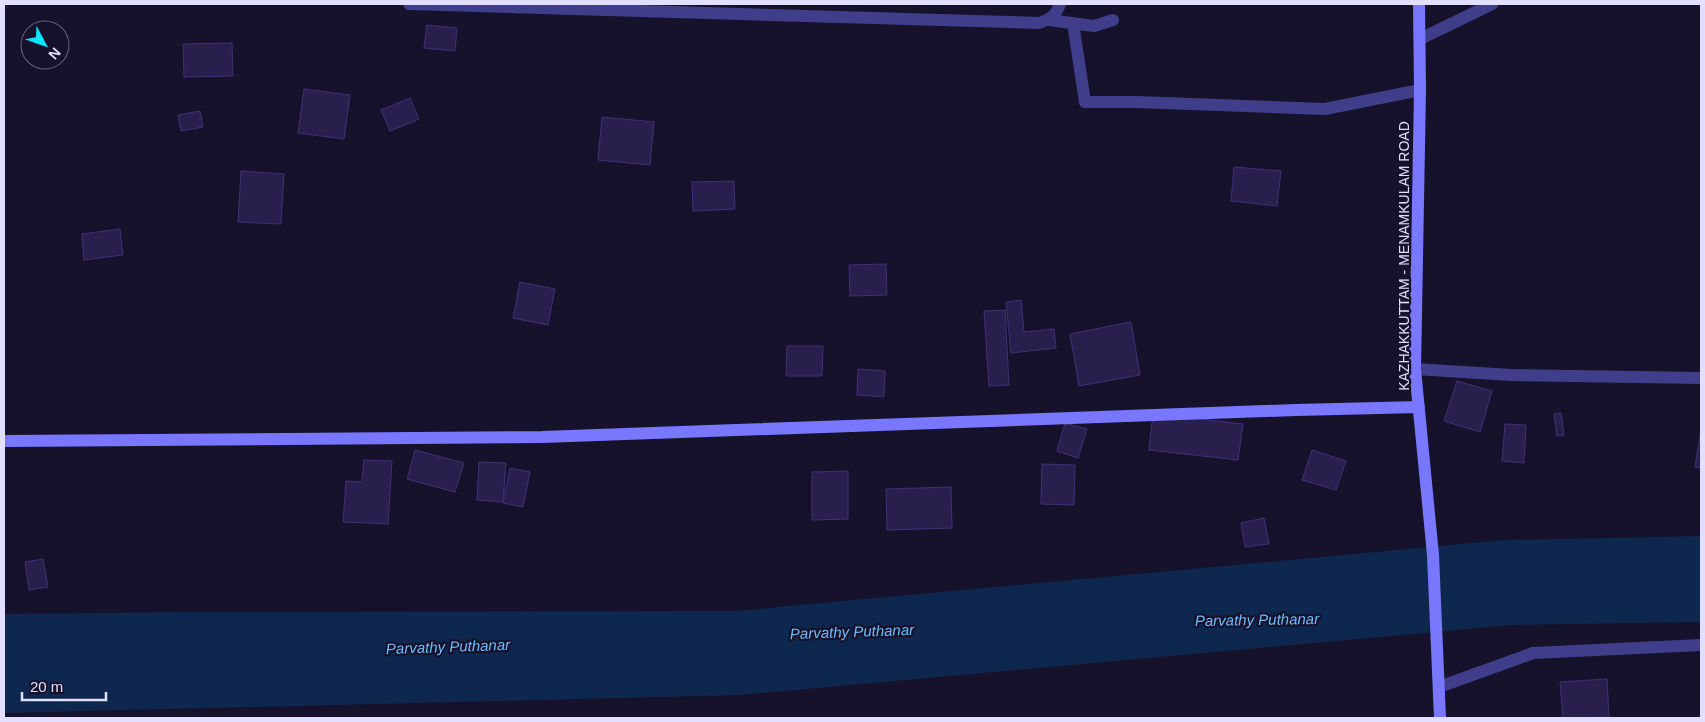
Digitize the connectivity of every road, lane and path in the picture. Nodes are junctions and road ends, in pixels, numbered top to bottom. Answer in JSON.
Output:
{"nodes":[{"id":1,"x":409,"y":4,"type":"edge"},
{"id":2,"x":438,"y":4,"type":"edge"},
{"id":3,"x":1060,"y":4,"type":"edge"},
{"id":4,"x":1419,"y":4,"type":"edge"},
{"id":5,"x":1492,"y":4,"type":"edge"},
{"id":6,"x":720,"y":8,"type":"edge"},
{"id":7,"x":1049,"y":20,"type":"junction"},
{"id":8,"x":1113,"y":20,"type":"dead end"},
{"id":9,"x":1073,"y":23,"type":"junction"},
{"id":10,"x":1420,"y":40,"type":"junction"},
{"id":11,"x":1420,"y":90,"type":"junction"},
{"id":12,"x":1415,"y":369,"type":"junction"},
{"id":13,"x":1701,"y":378,"type":"edge"},
{"id":14,"x":1419,"y":407,"type":"junction"},
{"id":15,"x":4,"y":441,"type":"edge"},
{"id":16,"x":1701,"y":645,"type":"edge"},
{"id":17,"x":1439,"y":687,"type":"junction"},
{"id":18,"x":1440,"y":718,"type":"edge"}],
"edges":[{"from":1,"to":2,"type":"street"},
{"from":2,"to":6,"type":"street"},
{"from":3,"to":7,"type":"street"},
{"from":4,"to":10,"type":"street","name":"KAZHAKKUTTAM - MENAMKULAM ROAD"},
{"from":5,"to":10,"type":"street"},
{"from":6,"to":7,"type":"street"},
{"from":7,"to":9,"type":"street"},
{"from":8,"to":9,"type":"street"},
{"from":9,"to":11,"type":"street"},
{"from":10,"to":11,"type":"street","name":"KAZHAKKUTTAM - MENAMKULAM ROAD"},
{"from":11,"to":12,"type":"street","name":"KAZHAKKUTTAM - MENAMKULAM ROAD"},
{"from":12,"to":13,"type":"street"},
{"from":12,"to":14,"type":"street","name":"KAZHAKKUTTAM - MENAMKULAM ROAD"},
{"from":14,"to":15,"type":"street"},
{"from":14,"to":17,"type":"street","name":"KAZHAKKUTTAM - MENAMKULAM ROAD"},
{"from":16,"to":17,"type":"street"},
{"from":17,"to":18,"type":"street","name":"KAZHAKKUTTAM - MENAMKULAM ROAD"}]}
